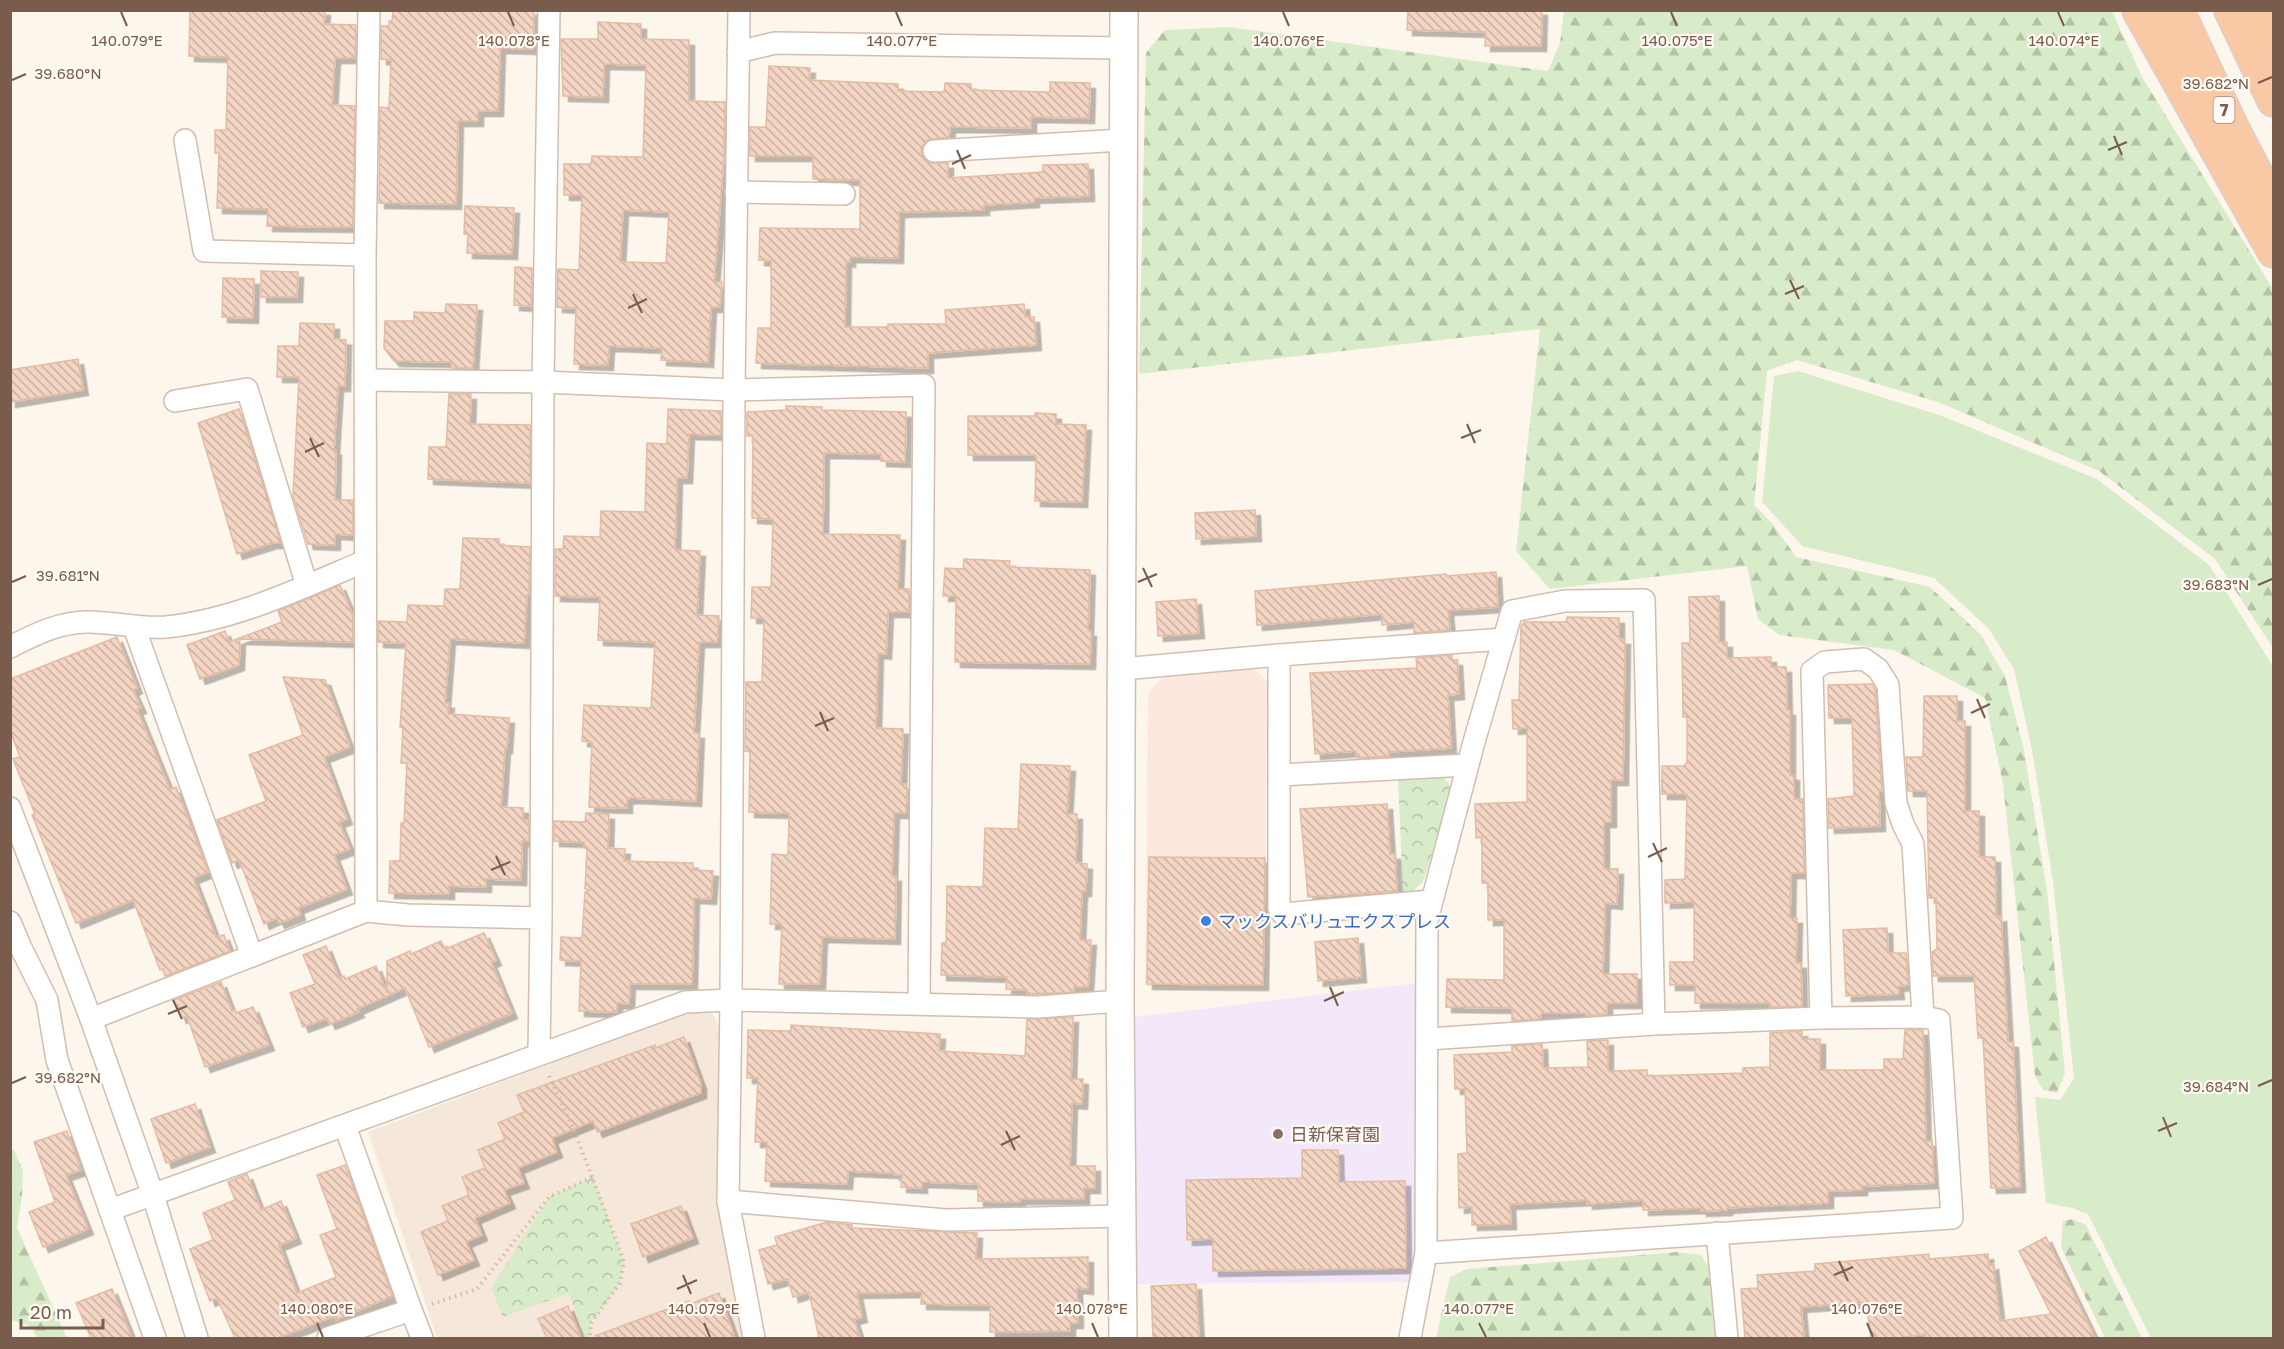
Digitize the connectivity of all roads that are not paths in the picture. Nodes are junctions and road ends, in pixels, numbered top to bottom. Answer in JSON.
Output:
{"nodes":[{"id":1,"x":369,"y":10,"type":"edge"},
{"id":2,"x":549,"y":10,"type":"edge"},
{"id":3,"x":739,"y":10,"type":"edge"},
{"id":4,"x":1124,"y":10,"type":"edge"},
{"id":5,"x":2139,"y":10,"type":"edge"},
{"id":6,"x":2177,"y":10,"type":"edge"},
{"id":7,"x":2231,"y":10,"type":"edge"},
{"id":8,"x":2263,"y":10,"type":"edge"},
{"id":9,"x":2274,"y":36,"type":"edge"},
{"id":10,"x":1124,"y":48,"type":"junction"},
{"id":11,"x":738,"y":52,"type":"junction"},
{"id":12,"x":2274,"y":100,"type":"edge"},
{"id":13,"x":185,"y":140,"type":"dead end"},
{"id":14,"x":1123,"y":140,"type":"junction"},
{"id":15,"x":934,"y":152,"type":"dead end"},
{"id":16,"x":736,"y":192,"type":"junction"},
{"id":17,"x":844,"y":194,"type":"dead end"},
{"id":18,"x":2274,"y":207,"type":"edge"},
{"id":19,"x":2274,"y":251,"type":"edge"},
{"id":20,"x":365,"y":255,"type":"junction"},
{"id":21,"x":365,"y":380,"type":"junction"},
{"id":22,"x":543,"y":381,"type":"junction"},
{"id":23,"x":734,"y":390,"type":"junction"},
{"id":24,"x":175,"y":401,"type":"dead end"},
{"id":25,"x":365,"y":561,"type":"junction"},
{"id":26,"x":307,"y":585,"type":"junction"},
{"id":27,"x":134,"y":627,"type":"junction"},
{"id":28,"x":1504,"y":639,"type":"junction"},
{"id":29,"x":10,"y":647,"type":"edge"},
{"id":30,"x":1279,"y":655,"type":"junction"},
{"id":31,"x":1122,"y":669,"type":"junction"},
{"id":32,"x":1467,"y":765,"type":"junction"},
{"id":33,"x":1280,"y":775,"type":"junction"},
{"id":34,"x":10,"y":808,"type":"edge"},
{"id":35,"x":1431,"y":901,"type":"junction"},
{"id":36,"x":366,"y":911,"type":"junction"},
{"id":37,"x":541,"y":918,"type":"junction"},
{"id":38,"x":10,"y":922,"type":"edge"},
{"id":39,"x":252,"y":956,"type":"junction"},
{"id":40,"x":731,"y":1000,"type":"junction"},
{"id":41,"x":1120,"y":1001,"type":"junction"},
{"id":42,"x":919,"y":1004,"type":"junction"},
{"id":43,"x":1923,"y":1017,"type":"junction"},
{"id":44,"x":1821,"y":1018,"type":"junction"},
{"id":45,"x":91,"y":1019,"type":"junction"},
{"id":46,"x":1654,"y":1024,"type":"junction"},
{"id":47,"x":1428,"y":1039,"type":"junction"},
{"id":48,"x":539,"y":1054,"type":"junction"},
{"id":49,"x":345,"y":1126,"type":"junction"},
{"id":50,"x":153,"y":1195,"type":"junction"},
{"id":51,"x":728,"y":1201,"type":"junction"},
{"id":52,"x":110,"y":1210,"type":"junction"},
{"id":53,"x":1123,"y":1216,"type":"junction"},
{"id":54,"x":1717,"y":1233,"type":"junction"},
{"id":55,"x":1425,"y":1253,"type":"junction"},
{"id":56,"x":411,"y":1310,"type":"junction"},
{"id":57,"x":156,"y":1338,"type":"edge"},
{"id":58,"x":197,"y":1338,"type":"edge"},
{"id":59,"x":328,"y":1338,"type":"edge"},
{"id":60,"x":422,"y":1338,"type":"edge"},
{"id":61,"x":754,"y":1338,"type":"edge"},
{"id":62,"x":1122,"y":1338,"type":"edge"},
{"id":63,"x":1410,"y":1338,"type":"edge"},
{"id":64,"x":1727,"y":1338,"type":"edge"}],
"edges":[{"from":1,"to":20,"type":"street"},
{"from":2,"to":22,"type":"street"},
{"from":3,"to":11,"type":"street"},
{"from":4,"to":10,"type":"street"},
{"from":5,"to":19,"type":"highway"},
{"from":6,"to":18,"type":"highway","number":"7"},
{"from":7,"to":12,"type":"highway"},
{"from":8,"to":9,"type":"highway"},
{"from":10,"to":11,"type":"street"},
{"from":10,"to":14,"type":"street"},
{"from":11,"to":16,"type":"street"},
{"from":13,"to":20,"type":"street"},
{"from":14,"to":15,"type":"street"},
{"from":14,"to":31,"type":"street"},
{"from":16,"to":17,"type":"street"},
{"from":16,"to":23,"type":"street"},
{"from":20,"to":21,"type":"street"},
{"from":21,"to":22,"type":"street"},
{"from":21,"to":25,"type":"street"},
{"from":22,"to":23,"type":"street"},
{"from":22,"to":37,"type":"street"},
{"from":23,"to":40,"type":"street"},
{"from":23,"to":42,"type":"street"},
{"from":24,"to":26,"type":"street"},
{"from":25,"to":26,"type":"street"},
{"from":25,"to":36,"type":"street"},
{"from":26,"to":27,"type":"street"},
{"from":27,"to":29,"type":"street"},
{"from":27,"to":39,"type":"street"},
{"from":28,"to":30,"type":"street"},
{"from":28,"to":32,"type":"street"},
{"from":28,"to":46,"type":"street"},
{"from":30,"to":31,"type":"street"},
{"from":30,"to":33,"type":"street"},
{"from":31,"to":41,"type":"street"},
{"from":32,"to":33,"type":"street"},
{"from":32,"to":35,"type":"street"},
{"from":33,"to":35,"type":"street"},
{"from":34,"to":45,"type":"street"},
{"from":35,"to":47,"type":"street"},
{"from":36,"to":37,"type":"street"},
{"from":36,"to":39,"type":"street"},
{"from":37,"to":48,"type":"street"},
{"from":38,"to":52,"type":"street"},
{"from":39,"to":45,"type":"street"},
{"from":40,"to":42,"type":"street"},
{"from":40,"to":48,"type":"street"},
{"from":40,"to":51,"type":"street"},
{"from":41,"to":42,"type":"street"},
{"from":41,"to":53,"type":"street"},
{"from":43,"to":44,"type":"street"},
{"from":43,"to":44,"type":"street"},
{"from":43,"to":54,"type":"street"},
{"from":44,"to":46,"type":"street"},
{"from":45,"to":50,"type":"street"},
{"from":46,"to":47,"type":"street"},
{"from":47,"to":55,"type":"street"},
{"from":48,"to":49,"type":"street"},
{"from":49,"to":50,"type":"street"},
{"from":49,"to":56,"type":"street"},
{"from":50,"to":52,"type":"street"},
{"from":50,"to":58,"type":"street"},
{"from":51,"to":53,"type":"street"},
{"from":51,"to":61,"type":"street"},
{"from":52,"to":57,"type":"street"},
{"from":53,"to":62,"type":"street"},
{"from":54,"to":55,"type":"street"},
{"from":54,"to":64,"type":"street"},
{"from":55,"to":63,"type":"street"},
{"from":56,"to":59,"type":"street"},
{"from":56,"to":60,"type":"street"}]}
